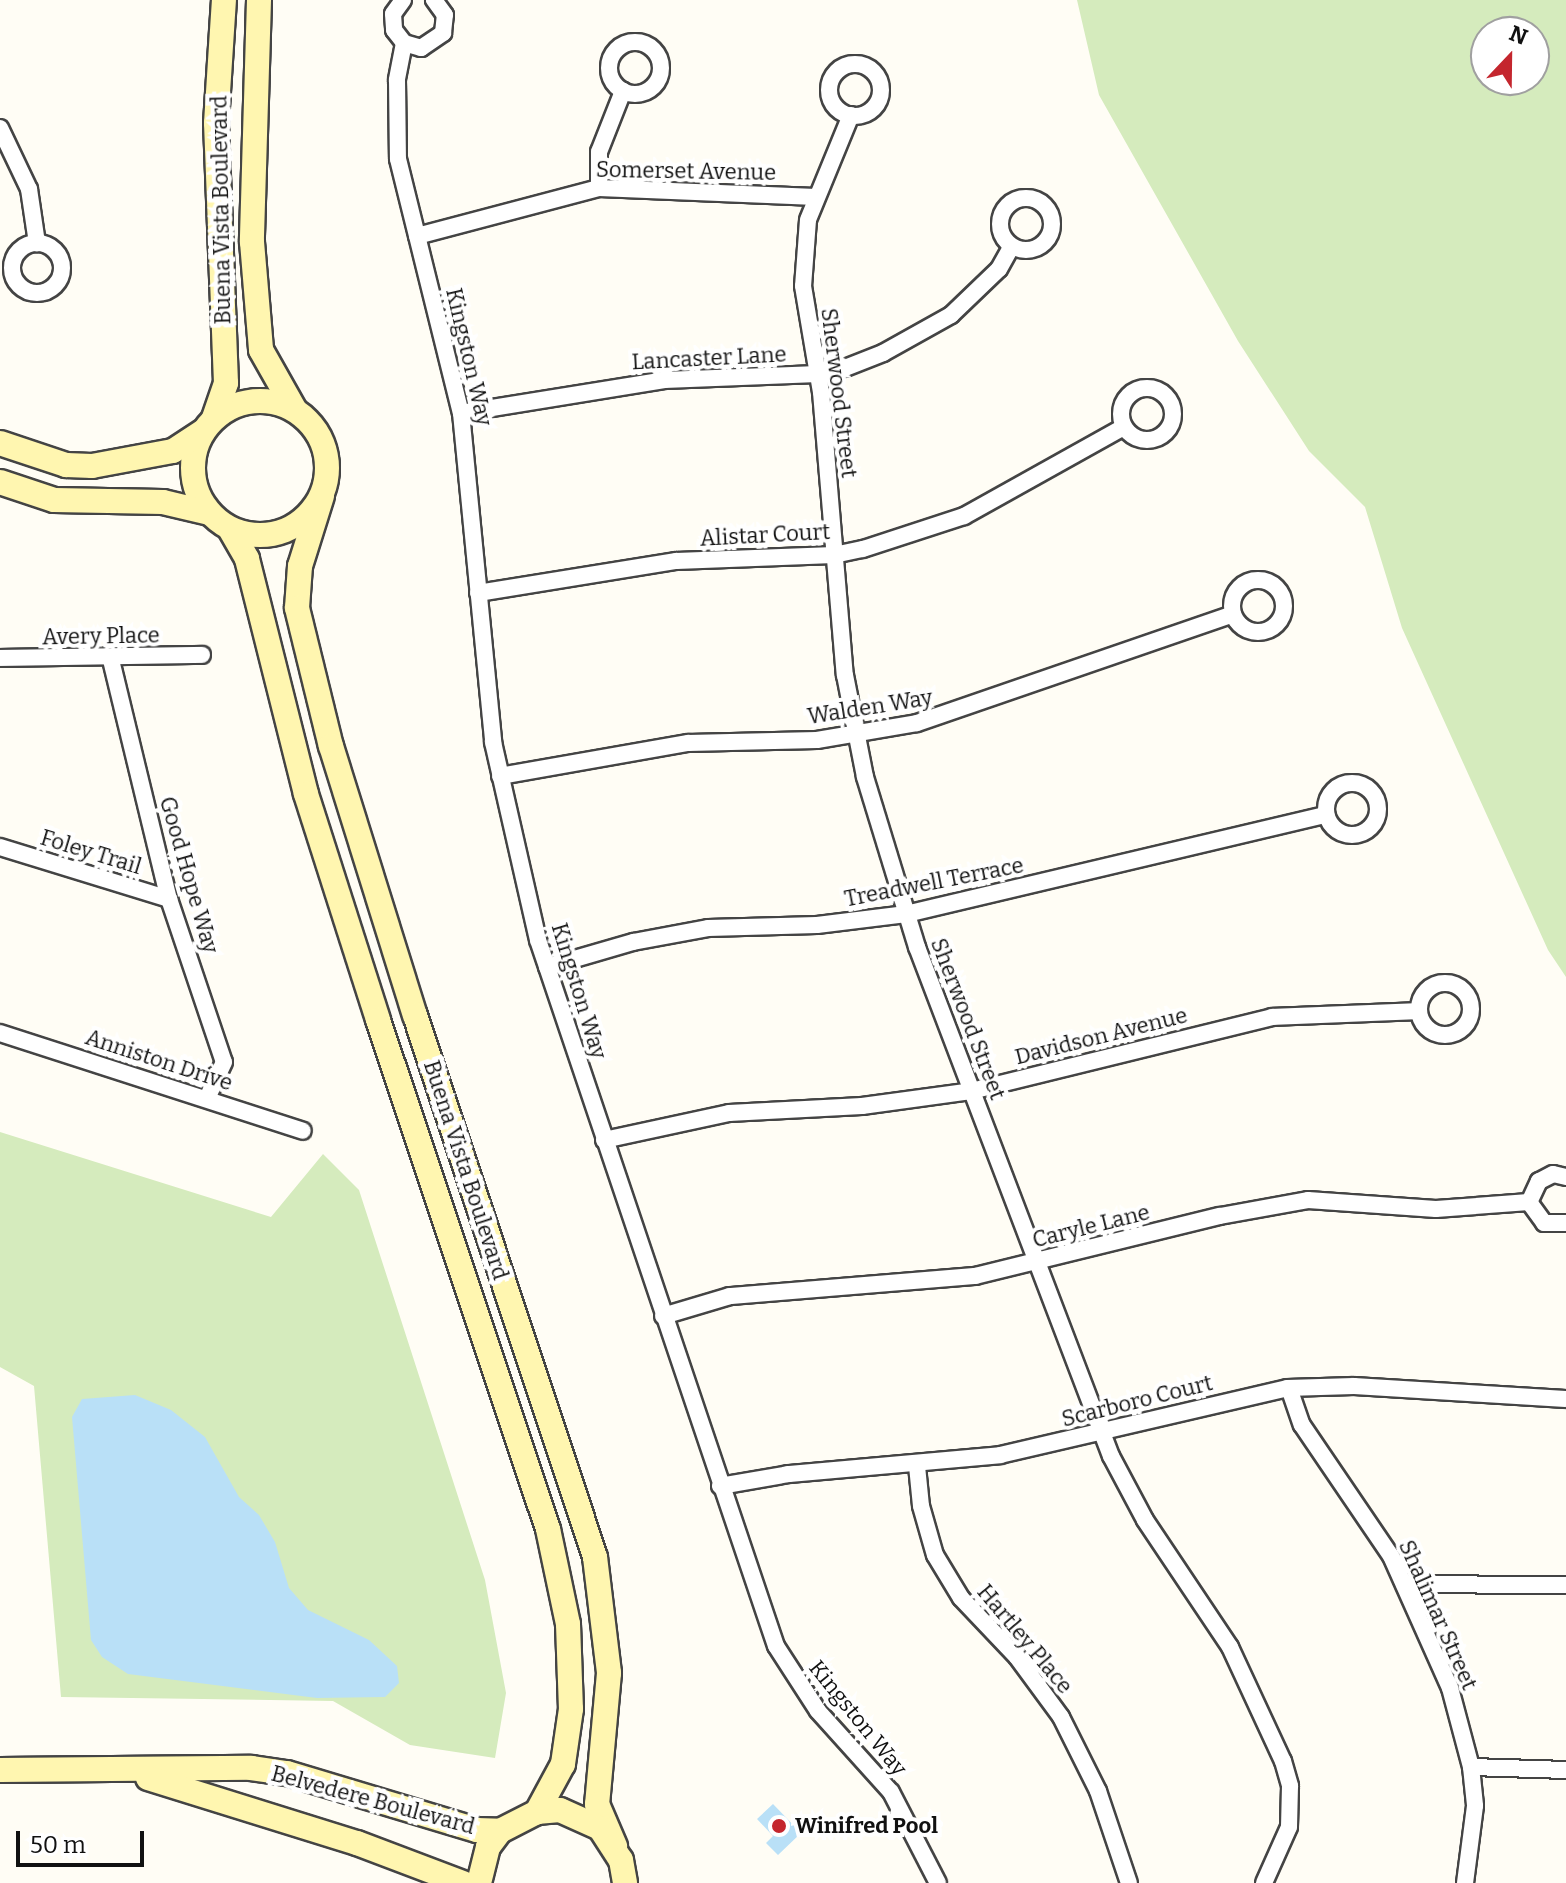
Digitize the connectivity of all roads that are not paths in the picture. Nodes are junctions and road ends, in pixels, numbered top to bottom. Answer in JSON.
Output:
{"nodes":[{"id":1,"x":224,"y":0,"type":"edge"},
{"id":2,"x":259,"y":0,"type":"edge"},
{"id":3,"x":403,"y":0,"type":"edge"},
{"id":4,"x":434,"y":0,"type":"edge"},
{"id":5,"x":404,"y":43,"type":"junction"},
{"id":6,"x":623,"y":91,"type":"dead end"},
{"id":7,"x":851,"y":115,"type":"dead end"},
{"id":8,"x":0,"y":128,"type":"edge"},
{"id":9,"x":599,"y":188,"type":"junction"},
{"id":10,"x":816,"y":197,"type":"junction"},
{"id":11,"x":417,"y":236,"type":"junction"},
{"id":12,"x":37,"y":243,"type":"dead end"},
{"id":13,"x":1012,"y":246,"type":"dead end"},
{"id":14,"x":818,"y":374,"type":"junction"},
{"id":15,"x":295,"y":410,"type":"junction"},
{"id":16,"x":461,"y":413,"type":"junction"},
{"id":17,"x":208,"y":425,"type":"junction"},
{"id":18,"x":1124,"y":427,"type":"dead end"},
{"id":19,"x":0,"y":443,"type":"edge"},
{"id":20,"x":32,"y":456,"type":"junction"},
{"id":21,"x":9,"y":486,"type":"edge"},
{"id":22,"x":322,"y":496,"type":"junction"},
{"id":23,"x":209,"y":513,"type":"junction"},
{"id":24,"x":230,"y":529,"type":"junction"},
{"id":25,"x":834,"y":555,"type":"junction"},
{"id":26,"x":478,"y":593,"type":"junction"},
{"id":27,"x":1233,"y":614,"type":"dead end"},
{"id":28,"x":202,"y":655,"type":"dead end"},
{"id":29,"x":0,"y":659,"type":"edge"},
{"id":30,"x":111,"y":660,"type":"junction"},
{"id":31,"x":856,"y":735,"type":"junction"},
{"id":32,"x":500,"y":776,"type":"junction"},
{"id":33,"x":1326,"y":815,"type":"dead end"},
{"id":34,"x":0,"y":847,"type":"edge"},
{"id":35,"x":169,"y":899,"type":"junction"},
{"id":36,"x":906,"y":914,"type":"junction"},
{"id":37,"x":547,"y":967,"type":"junction"},
{"id":38,"x":1419,"y":1011,"type":"dead end"},
{"id":39,"x":0,"y":1033,"type":"edge"},
{"id":40,"x":971,"y":1091,"type":"junction"},
{"id":41,"x":207,"y":1098,"type":"junction"},
{"id":42,"x":303,"y":1131,"type":"dead end"},
{"id":43,"x":604,"y":1140,"type":"junction"},
{"id":44,"x":1566,"y":1177,"type":"edge"},
{"id":45,"x":1529,"y":1202,"type":"junction"},
{"id":46,"x":1566,"y":1223,"type":"edge"},
{"id":47,"x":1036,"y":1262,"type":"junction"},
{"id":48,"x":663,"y":1316,"type":"junction"},
{"id":49,"x":1289,"y":1388,"type":"junction"},
{"id":50,"x":1566,"y":1399,"type":"edge"},
{"id":51,"x":1102,"y":1433,"type":"junction"},
{"id":52,"x":917,"y":1466,"type":"junction"},
{"id":53,"x":720,"y":1486,"type":"junction"},
{"id":54,"x":1404,"y":1584,"type":"junction"},
{"id":55,"x":1566,"y":1585,"type":"edge"},
{"id":56,"x":103,"y":1767,"type":"junction"},
{"id":57,"x":1471,"y":1767,"type":"junction"},
{"id":58,"x":0,"y":1770,"type":"edge"},
{"id":59,"x":1566,"y":1770,"type":"edge"},
{"id":60,"x":537,"y":1812,"type":"junction"},
{"id":61,"x":500,"y":1831,"type":"junction"},
{"id":62,"x":615,"y":1846,"type":"junction"},
{"id":63,"x":627,"y":1881,"type":"edge"},
{"id":64,"x":463,"y":1883,"type":"edge"},
{"id":65,"x":479,"y":1883,"type":"edge"},
{"id":66,"x":938,"y":1883,"type":"edge"},
{"id":67,"x":1129,"y":1883,"type":"edge"},
{"id":68,"x":1264,"y":1883,"type":"edge"},
{"id":69,"x":1465,"y":1883,"type":"edge"}],
"edges":[{"from":1,"to":17,"type":"main road","name":"Buena Vista Boulevard"},
{"from":2,"to":15,"type":"main road","name":"Buena Vista Boulevard"},
{"from":3,"to":5,"type":"street","name":"Kingston Way"},
{"from":4,"to":5,"type":"street"},
{"from":5,"to":11,"type":"street","name":"Kingston Way"},
{"from":6,"to":9,"type":"street"},
{"from":7,"to":10,"type":"street","name":"Sherwood Street"},
{"from":8,"to":12,"type":"street"},
{"from":9,"to":10,"type":"street","name":"Somerset Avenue"},
{"from":9,"to":11,"type":"street","name":"Somerset Avenue"},
{"from":10,"to":14,"type":"street","name":"Sherwood Street"},
{"from":11,"to":16,"type":"street","name":"Kingston Way"},
{"from":13,"to":14,"type":"street","name":"Lancaster Lane"},
{"from":14,"to":16,"type":"street","name":"Lancaster Lane"},
{"from":14,"to":25,"type":"street","name":"Sherwood Street"},
{"from":15,"to":17,"type":"main road"},
{"from":15,"to":22,"type":"main road","name":"Buena Vista Boulevard"},
{"from":16,"to":26,"type":"street","name":"Kingston Way"},
{"from":17,"to":20,"type":"main road"},
{"from":17,"to":23,"type":"main road","name":"Buena Vista Boulevard"},
{"from":18,"to":25,"type":"street","name":"Alistar Court"},
{"from":19,"to":20,"type":"main road"},
{"from":20,"to":21,"type":"main road"},
{"from":21,"to":23,"type":"main road"},
{"from":22,"to":24,"type":"main road"},
{"from":22,"to":62,"type":"main road","name":"Buena Vista Boulevard"},
{"from":23,"to":24,"type":"main road","name":"Buena Vista Boulevard"},
{"from":24,"to":60,"type":"main road","name":"Buena Vista Boulevard"},
{"from":25,"to":26,"type":"street","name":"Alistar Court"},
{"from":25,"to":31,"type":"street","name":"Sherwood Street"},
{"from":26,"to":32,"type":"street","name":"Kingston Way"},
{"from":27,"to":31,"type":"street","name":"Walden Way"},
{"from":28,"to":30,"type":"street","name":"Avery Place"},
{"from":29,"to":30,"type":"street","name":"Avery Place"},
{"from":30,"to":35,"type":"street","name":"Good Hope Way"},
{"from":31,"to":32,"type":"street","name":"Walden Way"},
{"from":31,"to":36,"type":"street","name":"Sherwood Street"},
{"from":32,"to":37,"type":"street","name":"Kingston Way"},
{"from":33,"to":36,"type":"street","name":"Treadwell Terrace"},
{"from":34,"to":35,"type":"street","name":"Foley Trail"},
{"from":35,"to":41,"type":"street","name":"Good Hope Way"},
{"from":36,"to":37,"type":"street","name":"Treadwell Terrace"},
{"from":36,"to":40,"type":"street","name":"Sherwood Street"},
{"from":37,"to":43,"type":"street","name":"Kingston Way"},
{"from":38,"to":40,"type":"street","name":"Davidson Avenue"},
{"from":39,"to":41,"type":"street","name":"Anniston Drive"},
{"from":40,"to":43,"type":"street","name":"Davidson Avenue"},
{"from":40,"to":47,"type":"street","name":"Sherwood Street"},
{"from":41,"to":42,"type":"street","name":"Anniston Drive"},
{"from":43,"to":48,"type":"street","name":"Kingston Way"},
{"from":44,"to":45,"type":"street"},
{"from":45,"to":46,"type":"street"},
{"from":45,"to":47,"type":"street","name":"Caryle Lane"},
{"from":47,"to":48,"type":"street","name":"Caryle Lane"},
{"from":47,"to":51,"type":"street","name":"Sherwood Street"},
{"from":48,"to":53,"type":"street","name":"Kingston Way"},
{"from":49,"to":50,"type":"street","name":"Scarboro Court"},
{"from":49,"to":51,"type":"street","name":"Scarboro Court"},
{"from":49,"to":54,"type":"street","name":"Shalimar Street"},
{"from":51,"to":52,"type":"street","name":"Scarboro Court"},
{"from":51,"to":68,"type":"street","name":"Sherwood Street"},
{"from":52,"to":53,"type":"street","name":"Scarboro Court"},
{"from":52,"to":67,"type":"street","name":"Hartley Place"},
{"from":53,"to":66,"type":"street","name":"Kingston Way"},
{"from":54,"to":55,"type":"street"},
{"from":54,"to":57,"type":"street","name":"Shalimar Street"},
{"from":56,"to":58,"type":"main road","name":"Belvedere Boulevard"},
{"from":56,"to":61,"type":"main road","name":"Belvedere Boulevard"},
{"from":56,"to":64,"type":"main road","name":"Belvedere Boulevard"},
{"from":57,"to":59,"type":"street"},
{"from":57,"to":69,"type":"street","name":"Shalimar Street"},
{"from":60,"to":61,"type":"main road"},
{"from":60,"to":62,"type":"main road"},
{"from":61,"to":65,"type":"main road"},
{"from":62,"to":63,"type":"main road","name":"Buena Vista Boulevard"}]}
